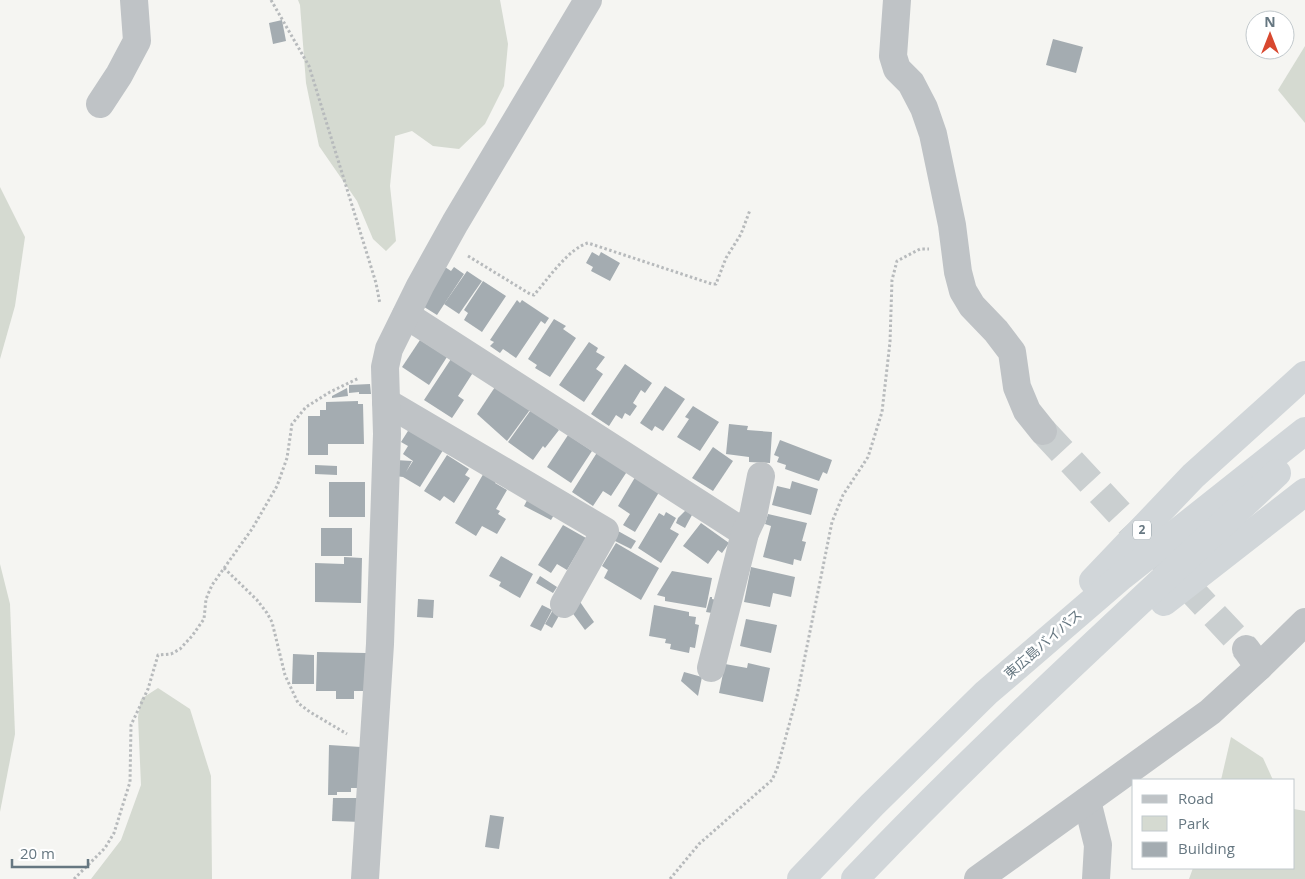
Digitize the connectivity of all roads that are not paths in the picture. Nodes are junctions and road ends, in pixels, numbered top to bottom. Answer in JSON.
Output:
{"nodes":[{"id":1,"x":134,"y":0,"type":"edge"},
{"id":2,"x":588,"y":0,"type":"edge"},
{"id":3,"x":897,"y":0,"type":"edge"},
{"id":4,"x":100,"y":104,"type":"dead end"},
{"id":5,"x":393,"y":311,"type":"junction"},
{"id":6,"x":1305,"y":375,"type":"edge"},
{"id":7,"x":386,"y":402,"type":"junction"},
{"id":8,"x":1042,"y":431,"type":"tunnel mouth"},
{"id":9,"x":1305,"y":431,"type":"edge"},
{"id":10,"x":1305,"y":447,"type":"edge"},
{"id":11,"x":761,"y":476,"type":"dead end"},
{"id":12,"x":1305,"y":492,"type":"edge"},
{"id":13,"x":745,"y":533,"type":"junction"},
{"id":14,"x":564,"y":604,"type":"dead end"},
{"id":15,"x":1305,"y":622,"type":"edge"},
{"id":16,"x":711,"y":668,"type":"dead end"},
{"id":17,"x":986,"y":693,"type":"junction"},
{"id":18,"x":1017,"y":716,"type":"junction"},
{"id":19,"x":1087,"y":801,"type":"junction"},
{"id":20,"x":365,"y":879,"type":"edge"},
{"id":21,"x":801,"y":879,"type":"edge"},
{"id":22,"x":855,"y":879,"type":"edge"},
{"id":23,"x":978,"y":879,"type":"edge"},
{"id":24,"x":1096,"y":879,"type":"edge"}],
"edges":[{"from":1,"to":4,"type":"street"},
{"from":2,"to":5,"type":"street"},
{"from":3,"to":8,"type":"street"},
{"from":5,"to":7,"type":"street"},
{"from":5,"to":13,"type":"street"},
{"from":6,"to":17,"type":"highway","number":"2"},
{"from":7,"to":14,"type":"street"},
{"from":7,"to":20,"type":"street"},
{"from":9,"to":17,"type":"highway","name":"東広島バイパス","number":"2"},
{"from":10,"to":18,"type":"highway"},
{"from":11,"to":13,"type":"street"},
{"from":12,"to":18,"type":"highway"},
{"from":13,"to":16,"type":"street"},
{"from":15,"to":19,"type":"street"},
{"from":17,"to":21,"type":"highway","name":"東広島バイパス","number":"2"},
{"from":18,"to":22,"type":"highway"},
{"from":19,"to":23,"type":"street"},
{"from":19,"to":24,"type":"street"}]}
